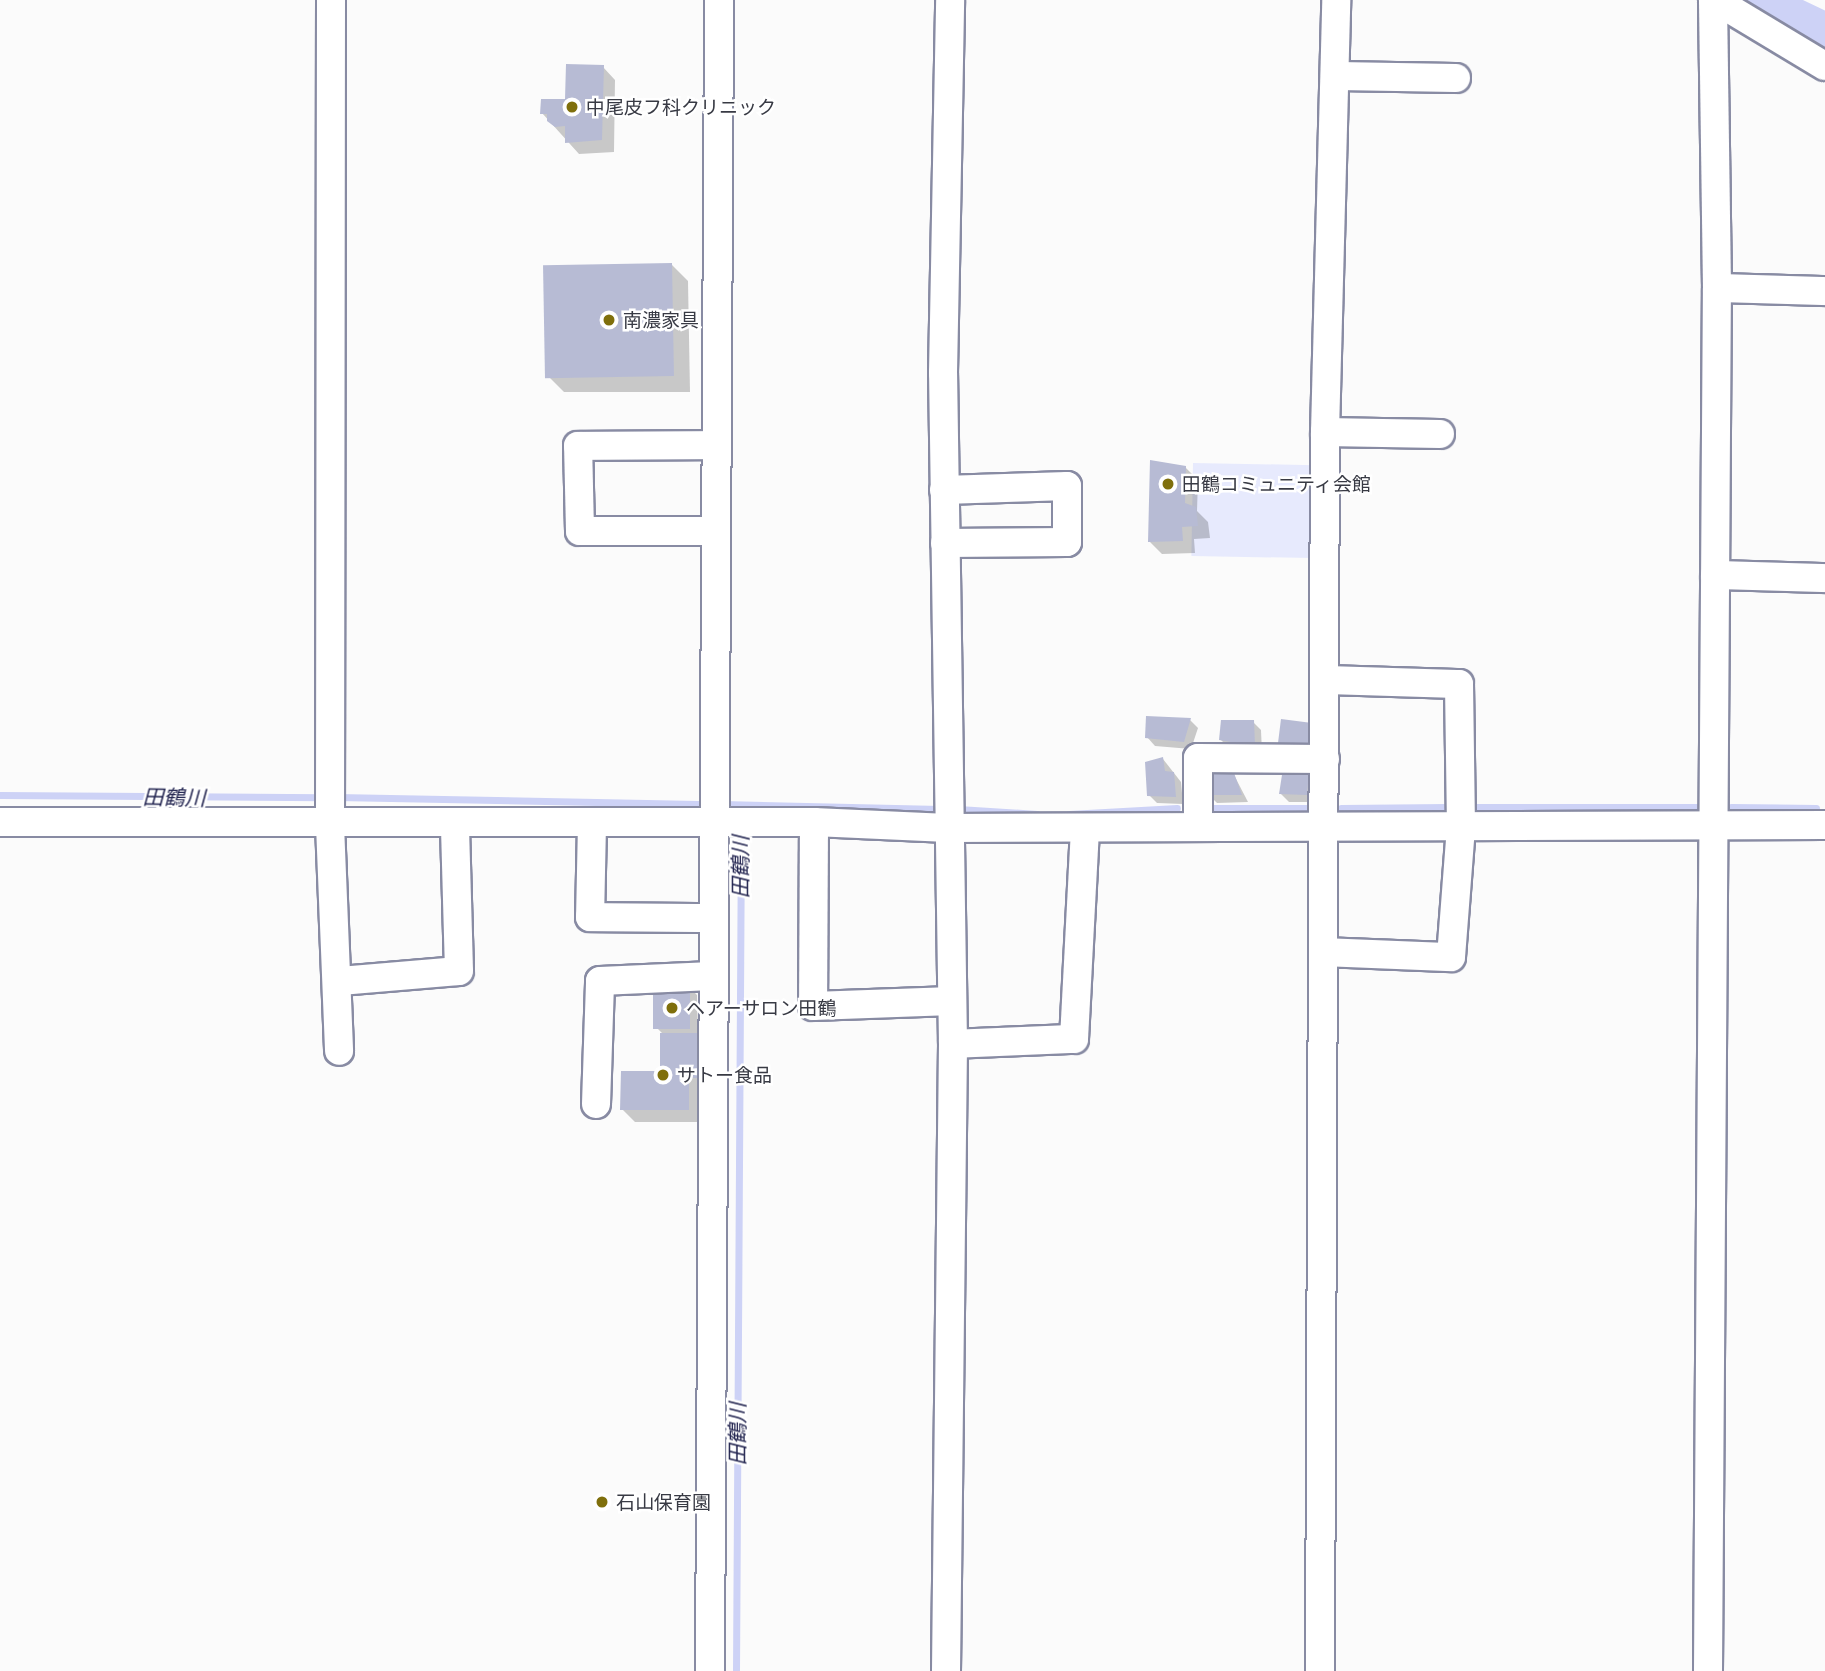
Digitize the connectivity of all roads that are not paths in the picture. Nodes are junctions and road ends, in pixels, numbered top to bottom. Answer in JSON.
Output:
{"nodes":[{"id":1,"x":331,"y":0,"type":"edge"},
{"id":2,"x":719,"y":0,"type":"edge"},
{"id":3,"x":950,"y":0,"type":"edge"},
{"id":4,"x":1336,"y":0,"type":"edge"},
{"id":5,"x":1714,"y":0,"type":"edge"},
{"id":6,"x":1825,"y":66,"type":"edge"},
{"id":7,"x":1337,"y":76,"type":"junction"},
{"id":8,"x":1456,"y":78,"type":"dead end"},
{"id":9,"x":1717,"y":289,"type":"junction"},
{"id":10,"x":1825,"y":291,"type":"edge"},
{"id":11,"x":1325,"y":432,"type":"junction"},
{"id":12,"x":1440,"y":434,"type":"dead end"},
{"id":13,"x":716,"y":445,"type":"junction"},
{"id":14,"x":944,"y":489,"type":"junction"},
{"id":15,"x":716,"y":531,"type":"junction"},
{"id":16,"x":945,"y":543,"type":"junction"},
{"id":17,"x":1716,"y":575,"type":"junction"},
{"id":18,"x":1825,"y":578,"type":"edge"},
{"id":19,"x":1325,"y":680,"type":"junction"},
{"id":20,"x":1325,"y":759,"type":"junction"},
{"id":21,"x":330,"y":809,"type":"junction"},
{"id":22,"x":715,"y":813,"type":"junction"},
{"id":23,"x":0,"y":822,"type":"edge"},
{"id":24,"x":814,"y":822,"type":"junction"},
{"id":25,"x":592,"y":824,"type":"junction"},
{"id":26,"x":1712,"y":824,"type":"junction"},
{"id":27,"x":455,"y":825,"type":"junction"},
{"id":28,"x":1825,"y":825,"type":"edge"},
{"id":29,"x":1198,"y":827,"type":"junction"},
{"id":30,"x":1324,"y":827,"type":"junction"},
{"id":31,"x":1461,"y":827,"type":"junction"},
{"id":32,"x":948,"y":828,"type":"junction"},
{"id":33,"x":1085,"y":828,"type":"junction"},
{"id":34,"x":713,"y":918,"type":"junction"},
{"id":35,"x":1324,"y":952,"type":"junction"},
{"id":36,"x":712,"y":976,"type":"junction"},
{"id":37,"x":340,"y":981,"type":"junction"},
{"id":38,"x":952,"y":1001,"type":"junction"},
{"id":39,"x":953,"y":1044,"type":"junction"},
{"id":40,"x":339,"y":1051,"type":"dead end"},
{"id":41,"x":596,"y":1104,"type":"dead end"},
{"id":42,"x":710,"y":1671,"type":"edge"},
{"id":43,"x":946,"y":1671,"type":"edge"},
{"id":44,"x":1320,"y":1671,"type":"edge"},
{"id":45,"x":1708,"y":1671,"type":"edge"}],
"edges":[{"from":1,"to":21,"type":"street"},
{"from":2,"to":13,"type":"street"},
{"from":3,"to":14,"type":"street"},
{"from":4,"to":7,"type":"street"},
{"from":5,"to":6,"type":"street"},
{"from":5,"to":9,"type":"street"},
{"from":7,"to":8,"type":"street"},
{"from":7,"to":11,"type":"street"},
{"from":9,"to":10,"type":"street"},
{"from":9,"to":17,"type":"street"},
{"from":11,"to":12,"type":"street"},
{"from":11,"to":19,"type":"street"},
{"from":13,"to":15,"type":"street"},
{"from":13,"to":15,"type":"street"},
{"from":14,"to":16,"type":"street"},
{"from":14,"to":16,"type":"street"},
{"from":15,"to":22,"type":"street"},
{"from":16,"to":32,"type":"street"},
{"from":17,"to":18,"type":"street"},
{"from":17,"to":26,"type":"street"},
{"from":19,"to":20,"type":"street"},
{"from":19,"to":31,"type":"street"},
{"from":20,"to":29,"type":"street"},
{"from":20,"to":30,"type":"street"},
{"from":21,"to":23,"type":"street"},
{"from":21,"to":27,"type":"street"},
{"from":21,"to":37,"type":"street"},
{"from":22,"to":24,"type":"street"},
{"from":22,"to":25,"type":"street"},
{"from":22,"to":34,"type":"street"},
{"from":24,"to":32,"type":"street"},
{"from":24,"to":38,"type":"street"},
{"from":25,"to":27,"type":"street"},
{"from":25,"to":34,"type":"street"},
{"from":26,"to":28,"type":"street"},
{"from":26,"to":31,"type":"street"},
{"from":26,"to":45,"type":"street"},
{"from":27,"to":37,"type":"street"},
{"from":29,"to":30,"type":"street"},
{"from":29,"to":33,"type":"street"},
{"from":30,"to":31,"type":"street"},
{"from":30,"to":35,"type":"street"},
{"from":31,"to":35,"type":"street"},
{"from":32,"to":33,"type":"street"},
{"from":32,"to":38,"type":"street"},
{"from":33,"to":39,"type":"street"},
{"from":34,"to":36,"type":"street"},
{"from":35,"to":44,"type":"street"},
{"from":36,"to":41,"type":"street"},
{"from":36,"to":42,"type":"street"},
{"from":37,"to":40,"type":"street"},
{"from":38,"to":39,"type":"street"},
{"from":39,"to":43,"type":"street"}]}
